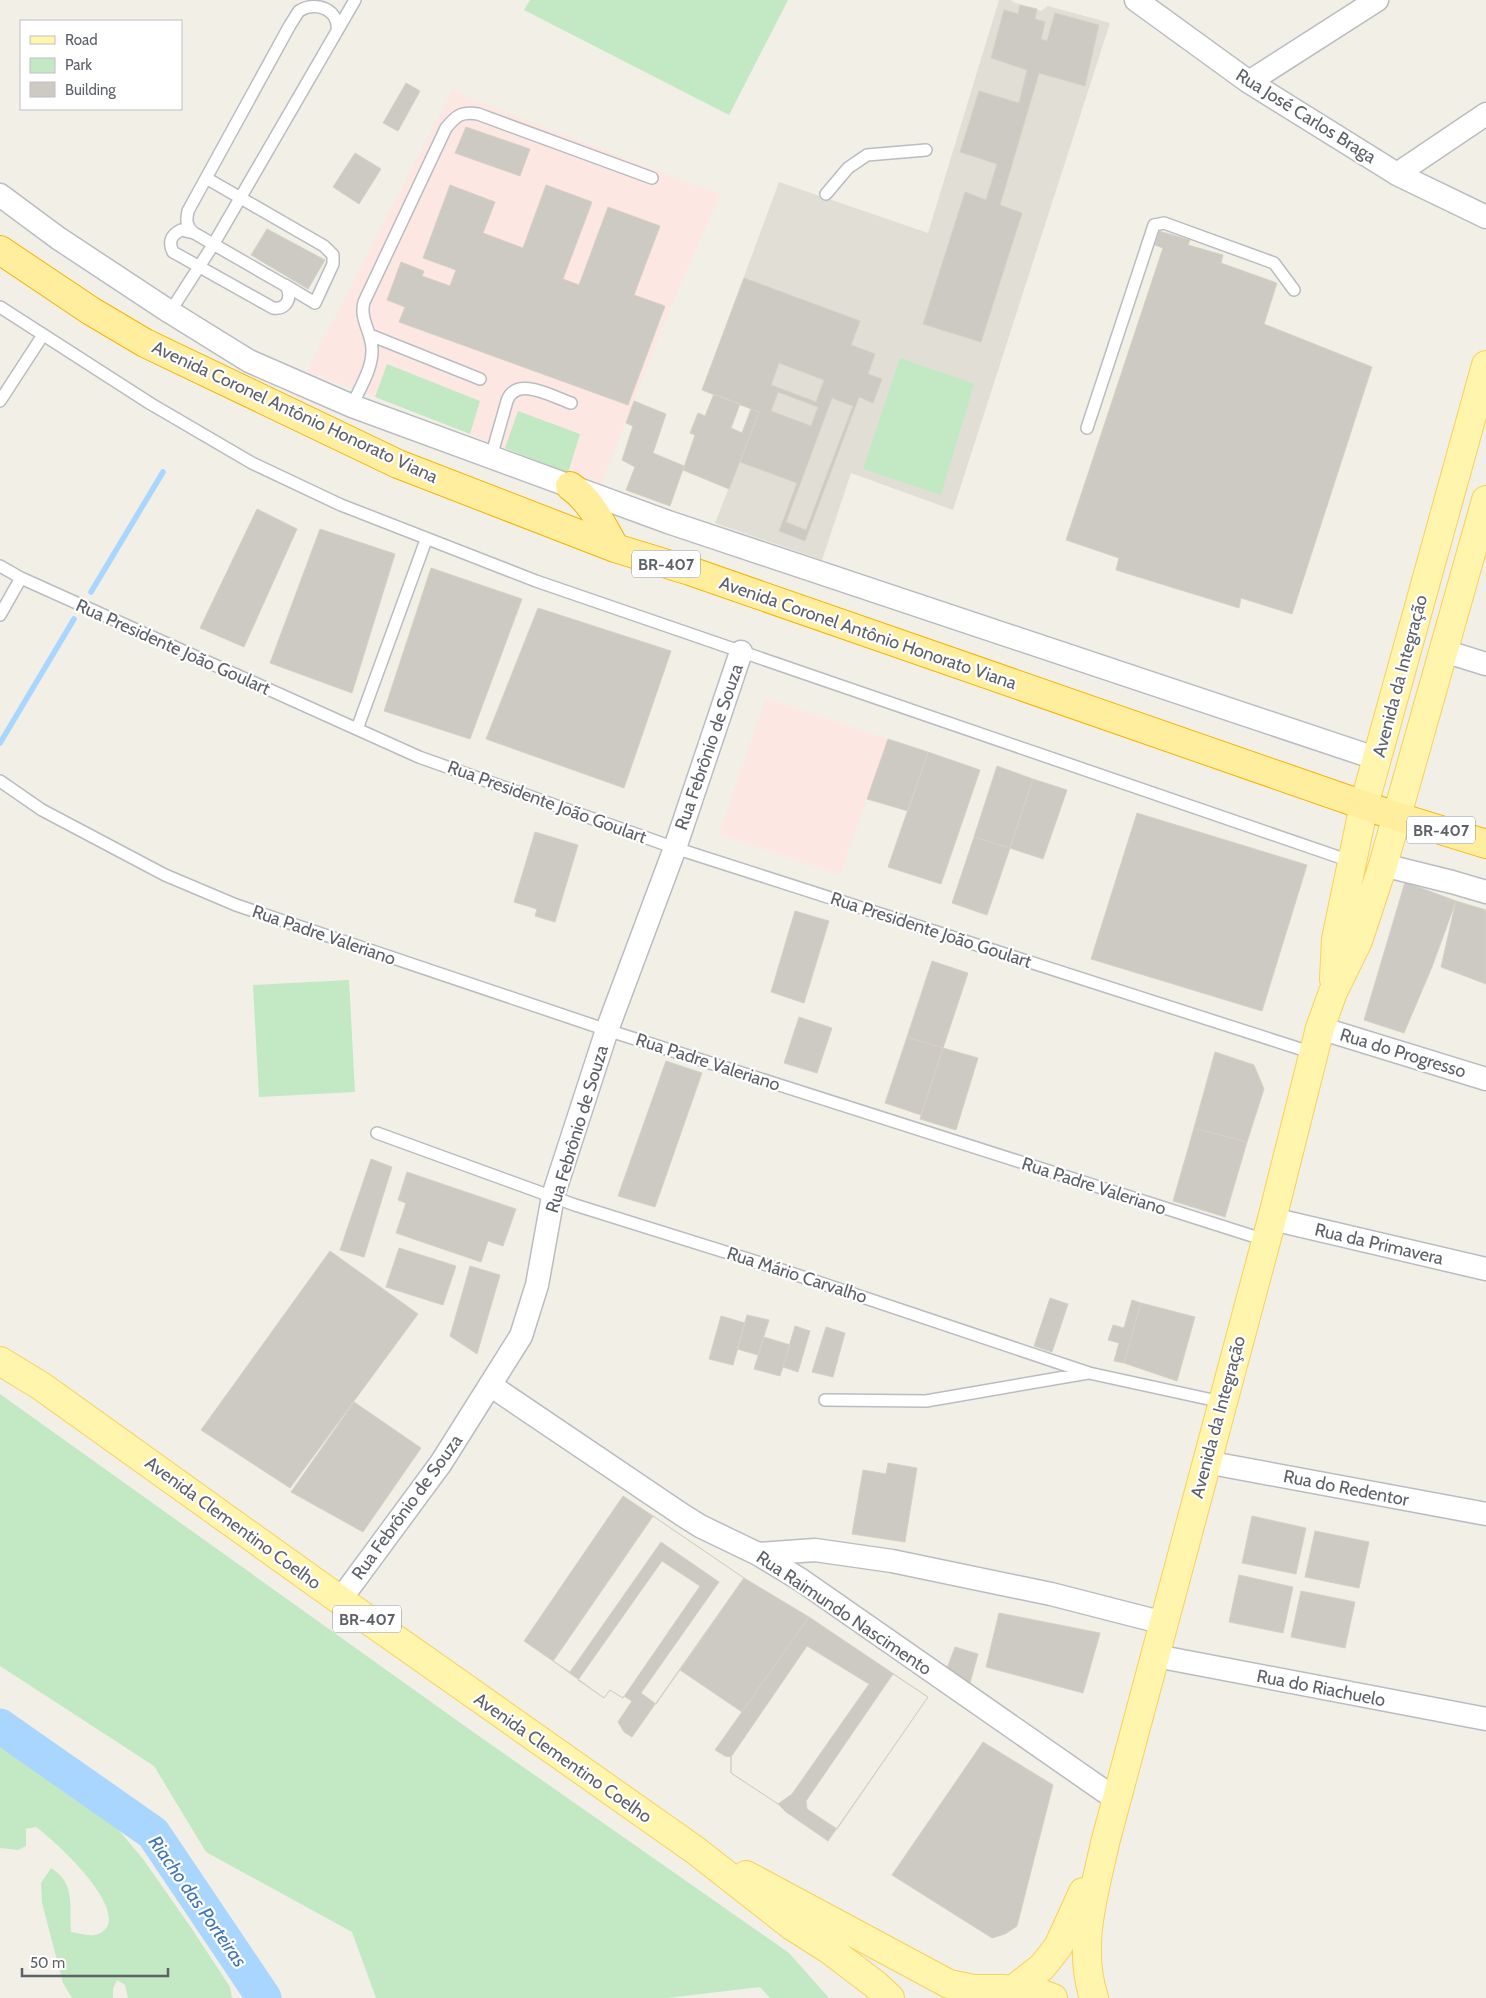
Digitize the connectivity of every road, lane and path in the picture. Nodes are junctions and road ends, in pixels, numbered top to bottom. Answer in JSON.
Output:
{"nodes":[{"id":1,"x":355,"y":0,"type":"edge"},
{"id":2,"x":1136,"y":0,"type":"edge"},
{"id":3,"x":1377,"y":0,"type":"edge"},
{"id":4,"x":337,"y":31,"type":"junction"},
{"id":5,"x":1249,"y":82,"type":"junction"},
{"id":6,"x":1486,"y":114,"type":"edge"},
{"id":7,"x":926,"y":150,"type":"dead end"},
{"id":8,"x":1397,"y":174,"type":"junction"},
{"id":9,"x":206,"y":178,"type":"junction"},
{"id":10,"x":652,"y":178,"type":"dead end"},
{"id":11,"x":826,"y":194,"type":"dead end"},
{"id":12,"x":0,"y":195,"type":"edge"},
{"id":13,"x":241,"y":198,"type":"junction"},
{"id":14,"x":1486,"y":217,"type":"edge"},
{"id":15,"x":194,"y":233,"type":"junction"},
{"id":16,"x":213,"y":245,"type":"junction"},
{"id":17,"x":0,"y":250,"type":"edge"},
{"id":18,"x":199,"y":267,"type":"junction"},
{"id":19,"x":282,"y":284,"type":"junction"},
{"id":20,"x":1294,"y":290,"type":"dead end"},
{"id":21,"x":0,"y":307,"type":"edge"},
{"id":22,"x":170,"y":312,"type":"junction"},
{"id":23,"x":43,"y":335,"type":"junction"},
{"id":24,"x":370,"y":335,"type":"junction"},
{"id":25,"x":1486,"y":365,"type":"edge"},
{"id":26,"x":480,"y":379,"type":"dead end"},
{"id":27,"x":0,"y":401,"type":"edge"},
{"id":28,"x":571,"y":404,"type":"dead end"},
{"id":29,"x":352,"y":406,"type":"junction"},
{"id":30,"x":1087,"y":428,"type":"dead end"},
{"id":31,"x":491,"y":457,"type":"junction"},
{"id":32,"x":570,"y":486,"type":"junction"},
{"id":33,"x":1486,"y":500,"type":"edge"},
{"id":34,"x":426,"y":540,"type":"junction"},
{"id":35,"x":615,"y":548,"type":"junction"},
{"id":36,"x":0,"y":566,"type":"edge"},
{"id":37,"x":21,"y":578,"type":"junction"},
{"id":38,"x":0,"y":615,"type":"edge"},
{"id":39,"x":1444,"y":650,"type":"junction"},
{"id":40,"x":741,"y":652,"type":"junction"},
{"id":41,"x":1486,"y":664,"type":"edge"},
{"id":42,"x":357,"y":729,"type":"junction"},
{"id":43,"x":1378,"y":758,"type":"junction"},
{"id":44,"x":0,"y":782,"type":"edge"},
{"id":45,"x":1364,"y":805,"type":"junction"},
{"id":46,"x":1396,"y":816,"type":"junction"},
{"id":47,"x":1486,"y":844,"type":"edge"},
{"id":48,"x":675,"y":848,"type":"junction"},
{"id":49,"x":1353,"y":862,"type":"junction"},
{"id":50,"x":1383,"y":865,"type":"junction"},
{"id":51,"x":1486,"y":892,"type":"edge"},
{"id":52,"x":1333,"y":992,"type":"junction"},
{"id":53,"x":1320,"y":1028,"type":"junction"},
{"id":54,"x":607,"y":1030,"type":"junction"},
{"id":55,"x":1313,"y":1053,"type":"junction"},
{"id":56,"x":1486,"y":1079,"type":"edge"},
{"id":57,"x":377,"y":1133,"type":"dead end"},
{"id":58,"x":553,"y":1196,"type":"junction"},
{"id":59,"x":1269,"y":1230,"type":"junction"},
{"id":60,"x":1486,"y":1269,"type":"edge"},
{"id":61,"x":0,"y":1343,"type":"edge"},
{"id":62,"x":0,"y":1361,"type":"edge"},
{"id":63,"x":1089,"y":1373,"type":"junction"},
{"id":64,"x":490,"y":1385,"type":"junction"},
{"id":65,"x":41,"y":1386,"type":"junction"},
{"id":66,"x":825,"y":1400,"type":"dead end"},
{"id":67,"x":1222,"y":1402,"type":"junction"},
{"id":68,"x":1206,"y":1462,"type":"junction"},
{"id":69,"x":1486,"y":1514,"type":"edge"},
{"id":70,"x":758,"y":1554,"type":"junction"},
{"id":71,"x":340,"y":1600,"type":"junction"},
{"id":72,"x":1164,"y":1623,"type":"junction"},
{"id":73,"x":1156,"y":1656,"type":"junction"},
{"id":74,"x":1486,"y":1719,"type":"edge"},
{"id":75,"x":1117,"y":1800,"type":"junction"},
{"id":76,"x":1105,"y":1843,"type":"junction"},
{"id":77,"x":695,"y":1850,"type":"junction"},
{"id":78,"x":1002,"y":1992,"type":"edge"},
{"id":79,"x":890,"y":1998,"type":"edge"},
{"id":80,"x":1053,"y":1998,"type":"edge"},
{"id":81,"x":1094,"y":1998,"type":"edge"}],
"edges":[{"from":1,"to":4,"type":"lane"},
{"from":2,"to":5,"type":"street","name":"Rua José Carlos Braga"},
{"from":3,"to":5,"type":"street"},
{"from":4,"to":9,"type":"lane"},
{"from":4,"to":13,"type":"lane"},
{"from":5,"to":8,"type":"street","name":"Rua José Carlos Braga"},
{"from":6,"to":8,"type":"street"},
{"from":7,"to":11,"type":"lane"},
{"from":8,"to":14,"type":"street","name":"Rua José Carlos Braga"},
{"from":9,"to":13,"type":"lane"},
{"from":9,"to":15,"type":"lane"},
{"from":10,"to":24,"type":"lane"},
{"from":12,"to":22,"type":"street"},
{"from":13,"to":16,"type":"lane"},
{"from":13,"to":19,"type":"lane"},
{"from":15,"to":16,"type":"lane"},
{"from":15,"to":18,"type":"lane"},
{"from":16,"to":18,"type":"lane"},
{"from":16,"to":19,"type":"lane"},
{"from":17,"to":35,"type":"highway","name":"Avenida Coronel Antônio Honorato Viana","number":"BR-407"},
{"from":18,"to":19,"type":"lane"},
{"from":18,"to":22,"type":"lane"},
{"from":20,"to":30,"type":"lane"},
{"from":21,"to":23,"type":"lane"},
{"from":22,"to":29,"type":"street"},
{"from":23,"to":27,"type":"lane"},
{"from":23,"to":34,"type":"lane"},
{"from":24,"to":26,"type":"lane"},
{"from":24,"to":29,"type":"lane"},
{"from":25,"to":43,"type":"main road","name":"Avenida da Integração"},
{"from":28,"to":31,"type":"lane"},
{"from":29,"to":31,"type":"street"},
{"from":31,"to":32,"type":"street"},
{"from":32,"to":35,"type":"highway"},
{"from":32,"to":43,"type":"street"},
{"from":33,"to":39,"type":"main road","name":"Avenida da Integração"},
{"from":34,"to":40,"type":"lane"},
{"from":34,"to":42,"type":"lane"},
{"from":35,"to":45,"type":"highway","name":"Avenida Coronel Antônio Honorato Viana","number":"BR-407"},
{"from":36,"to":37,"type":"lane","name":"Rua Presidente João Goulart"},
{"from":37,"to":38,"type":"lane"},
{"from":37,"to":42,"type":"lane","name":"Rua Presidente João Goulart"},
{"from":39,"to":41,"type":"street"},
{"from":39,"to":46,"type":"main road","name":"Avenida da Integração"},
{"from":40,"to":48,"type":"street","name":"Rua Febrônio de Souza"},
{"from":40,"to":49,"type":"lane"},
{"from":42,"to":48,"type":"lane","name":"Rua Presidente João Goulart"},
{"from":43,"to":45,"type":"main road","name":"Avenida da Integração"},
{"from":44,"to":54,"type":"lane","name":"Rua Padre Valeriano"},
{"from":45,"to":46,"type":"highway","name":"Avenida Coronel Antônio Honorato Viana","number":"BR-407"},
{"from":45,"to":49,"type":"main road","name":"Avenida da Integração"},
{"from":46,"to":47,"type":"highway","name":"Avenida Coronel Antônio Honorato Viana","number":"BR-407"},
{"from":46,"to":50,"type":"main road","name":"Avenida da Integração"},
{"from":48,"to":54,"type":"street","name":"Rua Febrônio de Souza"},
{"from":48,"to":55,"type":"lane","name":"Rua Presidente João Goulart"},
{"from":49,"to":52,"type":"main road","name":"Avenida da Integração"},
{"from":50,"to":51,"type":"street"},
{"from":50,"to":52,"type":"main road","name":"Avenida da Integração"},
{"from":52,"to":53,"type":"main road","name":"Avenida da Integração"},
{"from":53,"to":55,"type":"main road","name":"Avenida da Integração"},
{"from":53,"to":56,"type":"street","name":"Rua do Progresso"},
{"from":54,"to":58,"type":"street","name":"Rua Febrônio de Souza"},
{"from":54,"to":59,"type":"lane","name":"Rua Padre Valeriano"},
{"from":55,"to":59,"type":"main road","name":"Avenida da Integração"},
{"from":57,"to":58,"type":"lane","name":"Rua Mário Carvalho"},
{"from":58,"to":63,"type":"lane","name":"Rua Mário Carvalho"},
{"from":58,"to":64,"type":"street","name":"Rua Febrônio de Souza"},
{"from":59,"to":60,"type":"street","name":"Rua da Primavera"},
{"from":59,"to":67,"type":"main road","name":"Avenida da Integração"},
{"from":61,"to":65,"type":"main road","name":"Avenida Clementino Coelho","number":"BR-407"},
{"from":62,"to":65,"type":"main road","name":"Avenida Clementino Coelho","number":"BR-407"},
{"from":63,"to":66,"type":"lane"},
{"from":63,"to":67,"type":"lane","name":"Rua Mário Carvalho"},
{"from":64,"to":70,"type":"street","name":"Rua Raimundo Nascimento"},
{"from":64,"to":71,"type":"street","name":"Rua Febrônio de Souza"},
{"from":65,"to":71,"type":"main road","name":"Avenida Clementino Coelho","number":"BR-407"},
{"from":67,"to":68,"type":"main road","name":"Avenida da Integração"},
{"from":68,"to":69,"type":"street","name":"Rua do Redentor"},
{"from":68,"to":72,"type":"main road","name":"Avenida da Integração"},
{"from":70,"to":72,"type":"street"},
{"from":70,"to":75,"type":"street","name":"Rua Raimundo Nascimento"},
{"from":71,"to":77,"type":"main road","name":"Avenida Clementino Coelho","number":"BR-407"},
{"from":72,"to":73,"type":"main road","name":"Avenida da Integração"},
{"from":73,"to":74,"type":"street","name":"Rua do Riachuelo"},
{"from":73,"to":75,"type":"main road","name":"Avenida da Integração"},
{"from":75,"to":76,"type":"main road","name":"Avenida da Integração"},
{"from":76,"to":78,"type":"main road","name":"Avenida da Integração"},
{"from":76,"to":81,"type":"main road","name":"Avenida da Integração"},
{"from":77,"to":78,"type":"main road","name":"Avenida Clementino Coelho"},
{"from":77,"to":79,"type":"main road","name":"Avenida Clementino Coelho"},
{"from":78,"to":80,"type":"main road","name":"Avenida Clementino Coelho"}]}
